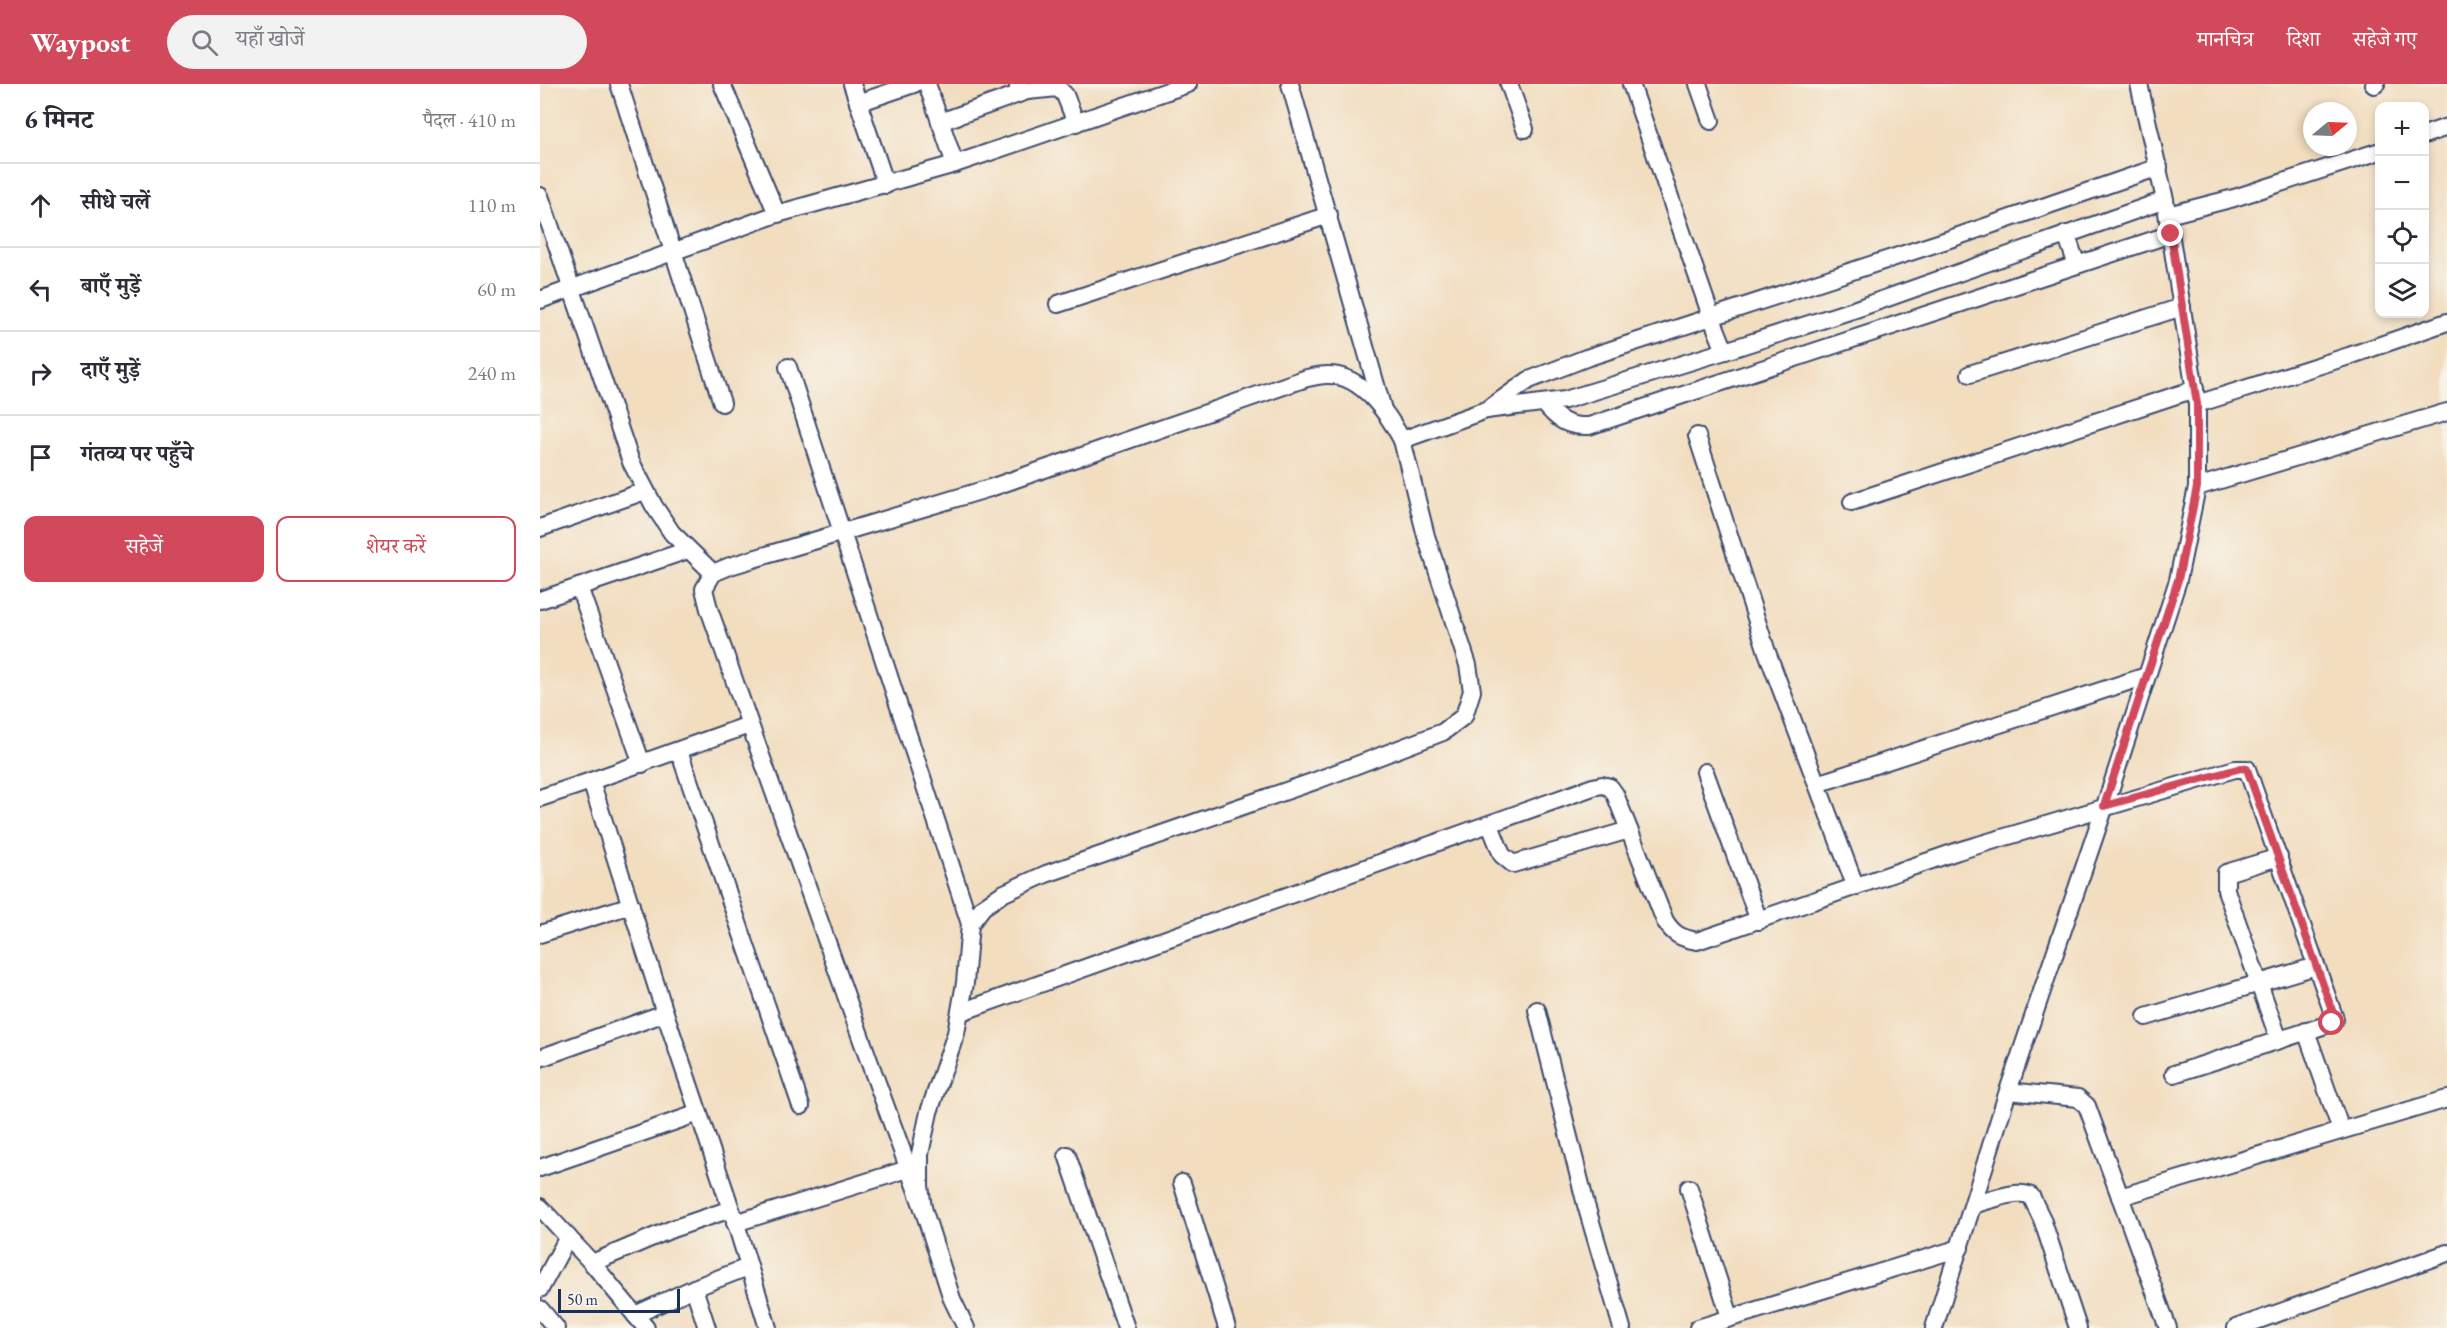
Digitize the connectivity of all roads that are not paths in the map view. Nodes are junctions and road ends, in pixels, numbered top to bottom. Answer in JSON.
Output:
{"nodes":[{"id":1,"x":619,"y":84,"type":"edge"},
{"id":2,"x":722,"y":84,"type":"edge"},
{"id":3,"x":852,"y":84,"type":"edge"},
{"id":4,"x":914,"y":84,"type":"edge"},
{"id":5,"x":927,"y":84,"type":"edge"},
{"id":6,"x":1188,"y":84,"type":"edge"},
{"id":7,"x":1290,"y":84,"type":"edge"},
{"id":8,"x":1509,"y":84,"type":"edge"},
{"id":9,"x":1631,"y":84,"type":"edge"},
{"id":10,"x":1698,"y":84,"type":"edge"},
{"id":11,"x":2139,"y":84,"type":"edge"},
{"id":12,"x":1021,"y":87,"type":"edge"},
{"id":13,"x":1162,"y":88,"type":"edge"},
{"id":14,"x":858,"y":103,"type":"junction"},
{"id":15,"x":1711,"y":121,"type":"dead end"},
{"id":16,"x":940,"y":122,"type":"junction"},
{"id":17,"x":1076,"y":123,"type":"junction"},
{"id":18,"x":2447,"y":127,"type":"edge"},
{"id":19,"x":1525,"y":129,"type":"dead end"},
{"id":20,"x":2429,"y":133,"type":"edge"},
{"id":21,"x":2375,"y":152,"type":"edge"},
{"id":22,"x":955,"y":164,"type":"junction"},
{"id":23,"x":2159,"y":167,"type":"junction"},
{"id":24,"x":886,"y":185,"type":"junction"},
{"id":25,"x":540,"y":196,"type":"edge"},
{"id":26,"x":2166,"y":207,"type":"junction"},
{"id":27,"x":777,"y":214,"type":"junction"},
{"id":28,"x":1329,"y":215,"type":"junction"},
{"id":29,"x":2066,"y":234,"type":"junction"},
{"id":30,"x":2171,"y":234,"type":"junction"},
{"id":31,"x":673,"y":251,"type":"junction"},
{"id":32,"x":2077,"y":265,"type":"junction"},
{"id":33,"x":571,"y":290,"type":"junction"},
{"id":34,"x":540,"y":300,"type":"edge"},
{"id":35,"x":1058,"y":304,"type":"dead end"},
{"id":36,"x":2182,"y":307,"type":"junction"},
{"id":37,"x":1711,"y":316,"type":"junction"},
{"id":38,"x":2447,"y":322,"type":"edge"},
{"id":39,"x":1725,"y":351,"type":"junction"},
{"id":40,"x":788,"y":367,"type":"dead end"},
{"id":41,"x":1971,"y":374,"type":"dead end"},
{"id":42,"x":2196,"y":397,"type":"junction"},
{"id":43,"x":722,"y":403,"type":"dead end"},
{"id":44,"x":1544,"y":403,"type":"junction"},
{"id":45,"x":1382,"y":407,"type":"junction"},
{"id":46,"x":1486,"y":410,"type":"junction"},
{"id":47,"x":2447,"y":412,"type":"edge"},
{"id":48,"x":1697,"y":436,"type":"dead end"},
{"id":49,"x":1402,"y":440,"type":"junction"},
{"id":50,"x":2197,"y":487,"type":"junction"},
{"id":51,"x":645,"y":491,"type":"junction"},
{"id":52,"x":1852,"y":502,"type":"dead end"},
{"id":53,"x":540,"y":528,"type":"edge"},
{"id":54,"x":844,"y":532,"type":"junction"},
{"id":55,"x":688,"y":550,"type":"junction"},
{"id":56,"x":713,"y":573,"type":"junction"},
{"id":57,"x":579,"y":587,"type":"junction"},
{"id":58,"x":540,"y":600,"type":"edge"},
{"id":59,"x":2146,"y":676,"type":"junction"},
{"id":60,"x":749,"y":725,"type":"junction"},
{"id":61,"x":678,"y":751,"type":"junction"},
{"id":62,"x":642,"y":764,"type":"junction"},
{"id":63,"x":1705,"y":772,"type":"dead end"},
{"id":64,"x":591,"y":781,"type":"junction"},
{"id":65,"x":1817,"y":784,"type":"junction"},
{"id":66,"x":540,"y":798,"type":"edge"},
{"id":67,"x":2104,"y":806,"type":"junction"},
{"id":68,"x":1490,"y":825,"type":"junction"},
{"id":69,"x":1629,"y":830,"type":"junction"},
{"id":70,"x":2279,"y":857,"type":"junction"},
{"id":71,"x":1855,"y":885,"type":"junction"},
{"id":72,"x":631,"y":905,"type":"junction"},
{"id":73,"x":1759,"y":921,"type":"junction"},
{"id":74,"x":970,"y":924,"type":"junction"},
{"id":75,"x":540,"y":934,"type":"edge"},
{"id":76,"x":2316,"y":966,"type":"junction"},
{"id":77,"x":2258,"y":983,"type":"junction"},
{"id":78,"x":1537,"y":1010,"type":"dead end"},
{"id":79,"x":961,"y":1012,"type":"junction"},
{"id":80,"x":665,"y":1013,"type":"junction"},
{"id":81,"x":2146,"y":1017,"type":"dead end"},
{"id":82,"x":2306,"y":1031,"type":"junction"},
{"id":83,"x":2279,"y":1040,"type":"junction"},
{"id":84,"x":540,"y":1058,"type":"edge"},
{"id":85,"x":2174,"y":1074,"type":"dead end"},
{"id":86,"x":2008,"y":1091,"type":"junction"},
{"id":87,"x":2447,"y":1099,"type":"edge"},
{"id":88,"x":801,"y":1106,"type":"dead end"},
{"id":89,"x":699,"y":1113,"type":"junction"},
{"id":90,"x":2341,"y":1130,"type":"junction"},
{"id":91,"x":1067,"y":1155,"type":"dead end"},
{"id":92,"x":540,"y":1168,"type":"edge"},
{"id":93,"x":908,"y":1169,"type":"junction"},
{"id":94,"x":1182,"y":1183,"type":"dead end"},
{"id":95,"x":1689,"y":1188,"type":"dead end"},
{"id":96,"x":2120,"y":1197,"type":"junction"},
{"id":97,"x":1973,"y":1205,"type":"junction"},
{"id":98,"x":540,"y":1207,"type":"edge"},
{"id":99,"x":923,"y":1208,"type":"junction"},
{"id":100,"x":733,"y":1216,"type":"junction"},
{"id":101,"x":568,"y":1237,"type":"junction"},
{"id":102,"x":1960,"y":1248,"type":"junction"},
{"id":103,"x":2445,"y":1257,"type":"edge"},
{"id":104,"x":592,"y":1263,"type":"junction"},
{"id":105,"x":748,"y":1267,"type":"junction"},
{"id":106,"x":694,"y":1288,"type":"junction"},
{"id":107,"x":540,"y":1289,"type":"edge"},
{"id":108,"x":952,"y":1299,"type":"junction"},
{"id":109,"x":540,"y":1310,"type":"edge"},
{"id":110,"x":635,"y":1315,"type":"junction"},
{"id":111,"x":1730,"y":1317,"type":"junction"},
{"id":112,"x":556,"y":1328,"type":"edge"},
{"id":113,"x":646,"y":1328,"type":"edge"},
{"id":114,"x":707,"y":1328,"type":"edge"},
{"id":115,"x":768,"y":1328,"type":"edge"},
{"id":116,"x":956,"y":1328,"type":"edge"},
{"id":117,"x":966,"y":1328,"type":"edge"},
{"id":118,"x":1126,"y":1328,"type":"edge"},
{"id":119,"x":1227,"y":1328,"type":"edge"},
{"id":120,"x":1622,"y":1328,"type":"edge"},
{"id":121,"x":1698,"y":1328,"type":"edge"},
{"id":122,"x":1934,"y":1328,"type":"edge"},
{"id":123,"x":2078,"y":1328,"type":"edge"},
{"id":124,"x":2168,"y":1328,"type":"edge"},
{"id":125,"x":2236,"y":1328,"type":"edge"}],
"edges":[{"from":1,"to":31,"type":"street"},
{"from":2,"to":27,"type":"street"},
{"from":3,"to":14,"type":"street"},
{"from":4,"to":14,"type":"street"},
{"from":5,"to":16,"type":"street"},
{"from":6,"to":13,"type":"street"},
{"from":7,"to":28,"type":"street"},
{"from":8,"to":19,"type":"street"},
{"from":9,"to":37,"type":"street"},
{"from":10,"to":15,"type":"street"},
{"from":11,"to":23,"type":"street"},
{"from":12,"to":16,"type":"street"},
{"from":12,"to":17,"type":"street"},
{"from":13,"to":17,"type":"street"},
{"from":14,"to":24,"type":"street"},
{"from":16,"to":22,"type":"street"},
{"from":17,"to":22,"type":"street"},
{"from":18,"to":20,"type":"street"},
{"from":21,"to":26,"type":"street"},
{"from":22,"to":24,"type":"street"},
{"from":23,"to":26,"type":"street"},
{"from":23,"to":37,"type":"street"},
{"from":24,"to":27,"type":"street"},
{"from":25,"to":33,"type":"street"},
{"from":26,"to":29,"type":"street"},
{"from":26,"to":30,"type":"street"},
{"from":27,"to":31,"type":"street"},
{"from":28,"to":35,"type":"street"},
{"from":28,"to":45,"type":"street"},
{"from":29,"to":32,"type":"street"},
{"from":29,"to":39,"type":"street"},
{"from":30,"to":32,"type":"street"},
{"from":30,"to":36,"type":"street"},
{"from":31,"to":33,"type":"street"},
{"from":31,"to":43,"type":"street"},
{"from":32,"to":44,"type":"street"},
{"from":33,"to":34,"type":"street"},
{"from":33,"to":51,"type":"street"},
{"from":36,"to":41,"type":"street"},
{"from":36,"to":42,"type":"street"},
{"from":37,"to":39,"type":"street"},
{"from":37,"to":46,"type":"street"},
{"from":38,"to":42,"type":"street"},
{"from":39,"to":44,"type":"street"},
{"from":40,"to":54,"type":"street"},
{"from":42,"to":50,"type":"street"},
{"from":42,"to":52,"type":"street"},
{"from":44,"to":46,"type":"street"},
{"from":45,"to":49,"type":"street"},
{"from":45,"to":54,"type":"street"},
{"from":46,"to":49,"type":"street"},
{"from":47,"to":50,"type":"street"},
{"from":48,"to":65,"type":"street"},
{"from":49,"to":74,"type":"street"},
{"from":50,"to":59,"type":"street"},
{"from":51,"to":53,"type":"street"},
{"from":51,"to":55,"type":"street"},
{"from":54,"to":56,"type":"street"},
{"from":54,"to":74,"type":"street"},
{"from":55,"to":56,"type":"street"},
{"from":55,"to":57,"type":"street"},
{"from":56,"to":60,"type":"street"},
{"from":57,"to":58,"type":"street"},
{"from":57,"to":62,"type":"street"},
{"from":59,"to":65,"type":"street"},
{"from":59,"to":67,"type":"street"},
{"from":60,"to":61,"type":"street"},
{"from":60,"to":93,"type":"street"},
{"from":61,"to":62,"type":"street"},
{"from":61,"to":88,"type":"street"},
{"from":62,"to":64,"type":"street"},
{"from":63,"to":73,"type":"street"},
{"from":64,"to":66,"type":"street"},
{"from":64,"to":72,"type":"street"},
{"from":65,"to":71,"type":"street"},
{"from":67,"to":70,"type":"street"},
{"from":67,"to":71,"type":"street"},
{"from":67,"to":86,"type":"street"},
{"from":68,"to":69,"type":"street"},
{"from":68,"to":69,"type":"street"},
{"from":68,"to":79,"type":"street"},
{"from":69,"to":73,"type":"street"},
{"from":70,"to":76,"type":"street"},
{"from":70,"to":77,"type":"street"},
{"from":71,"to":73,"type":"street"},
{"from":72,"to":75,"type":"street"},
{"from":72,"to":80,"type":"street"},
{"from":74,"to":79,"type":"street"},
{"from":76,"to":77,"type":"street"},
{"from":76,"to":82,"type":"street"},
{"from":77,"to":81,"type":"street"},
{"from":77,"to":83,"type":"street"},
{"from":78,"to":120,"type":"street"},
{"from":79,"to":99,"type":"street"},
{"from":80,"to":84,"type":"street"},
{"from":80,"to":89,"type":"street"},
{"from":82,"to":83,"type":"street"},
{"from":82,"to":90,"type":"street"},
{"from":83,"to":85,"type":"street"},
{"from":86,"to":96,"type":"street"},
{"from":86,"to":97,"type":"street"},
{"from":87,"to":90,"type":"street"},
{"from":89,"to":92,"type":"street"},
{"from":89,"to":100,"type":"street"},
{"from":90,"to":96,"type":"street"},
{"from":91,"to":118,"type":"street"},
{"from":93,"to":99,"type":"street"},
{"from":93,"to":100,"type":"street"},
{"from":94,"to":119,"type":"street"},
{"from":95,"to":111,"type":"street"},
{"from":96,"to":124,"type":"street"},
{"from":97,"to":102,"type":"street"},
{"from":97,"to":123,"type":"street"},
{"from":98,"to":101,"type":"street"},
{"from":99,"to":108,"type":"street"},
{"from":100,"to":104,"type":"street"},
{"from":100,"to":105,"type":"street"},
{"from":101,"to":104,"type":"street"},
{"from":101,"to":107,"type":"street"},
{"from":102,"to":111,"type":"street"},
{"from":102,"to":122,"type":"street"},
{"from":103,"to":125,"type":"street"},
{"from":104,"to":110,"type":"street"},
{"from":105,"to":106,"type":"street"},
{"from":105,"to":115,"type":"street"},
{"from":106,"to":110,"type":"street"},
{"from":106,"to":114,"type":"street"},
{"from":108,"to":116,"type":"street"},
{"from":108,"to":117,"type":"street"},
{"from":109,"to":112,"type":"street"},
{"from":110,"to":113,"type":"street"},
{"from":111,"to":121,"type":"street"}]}
